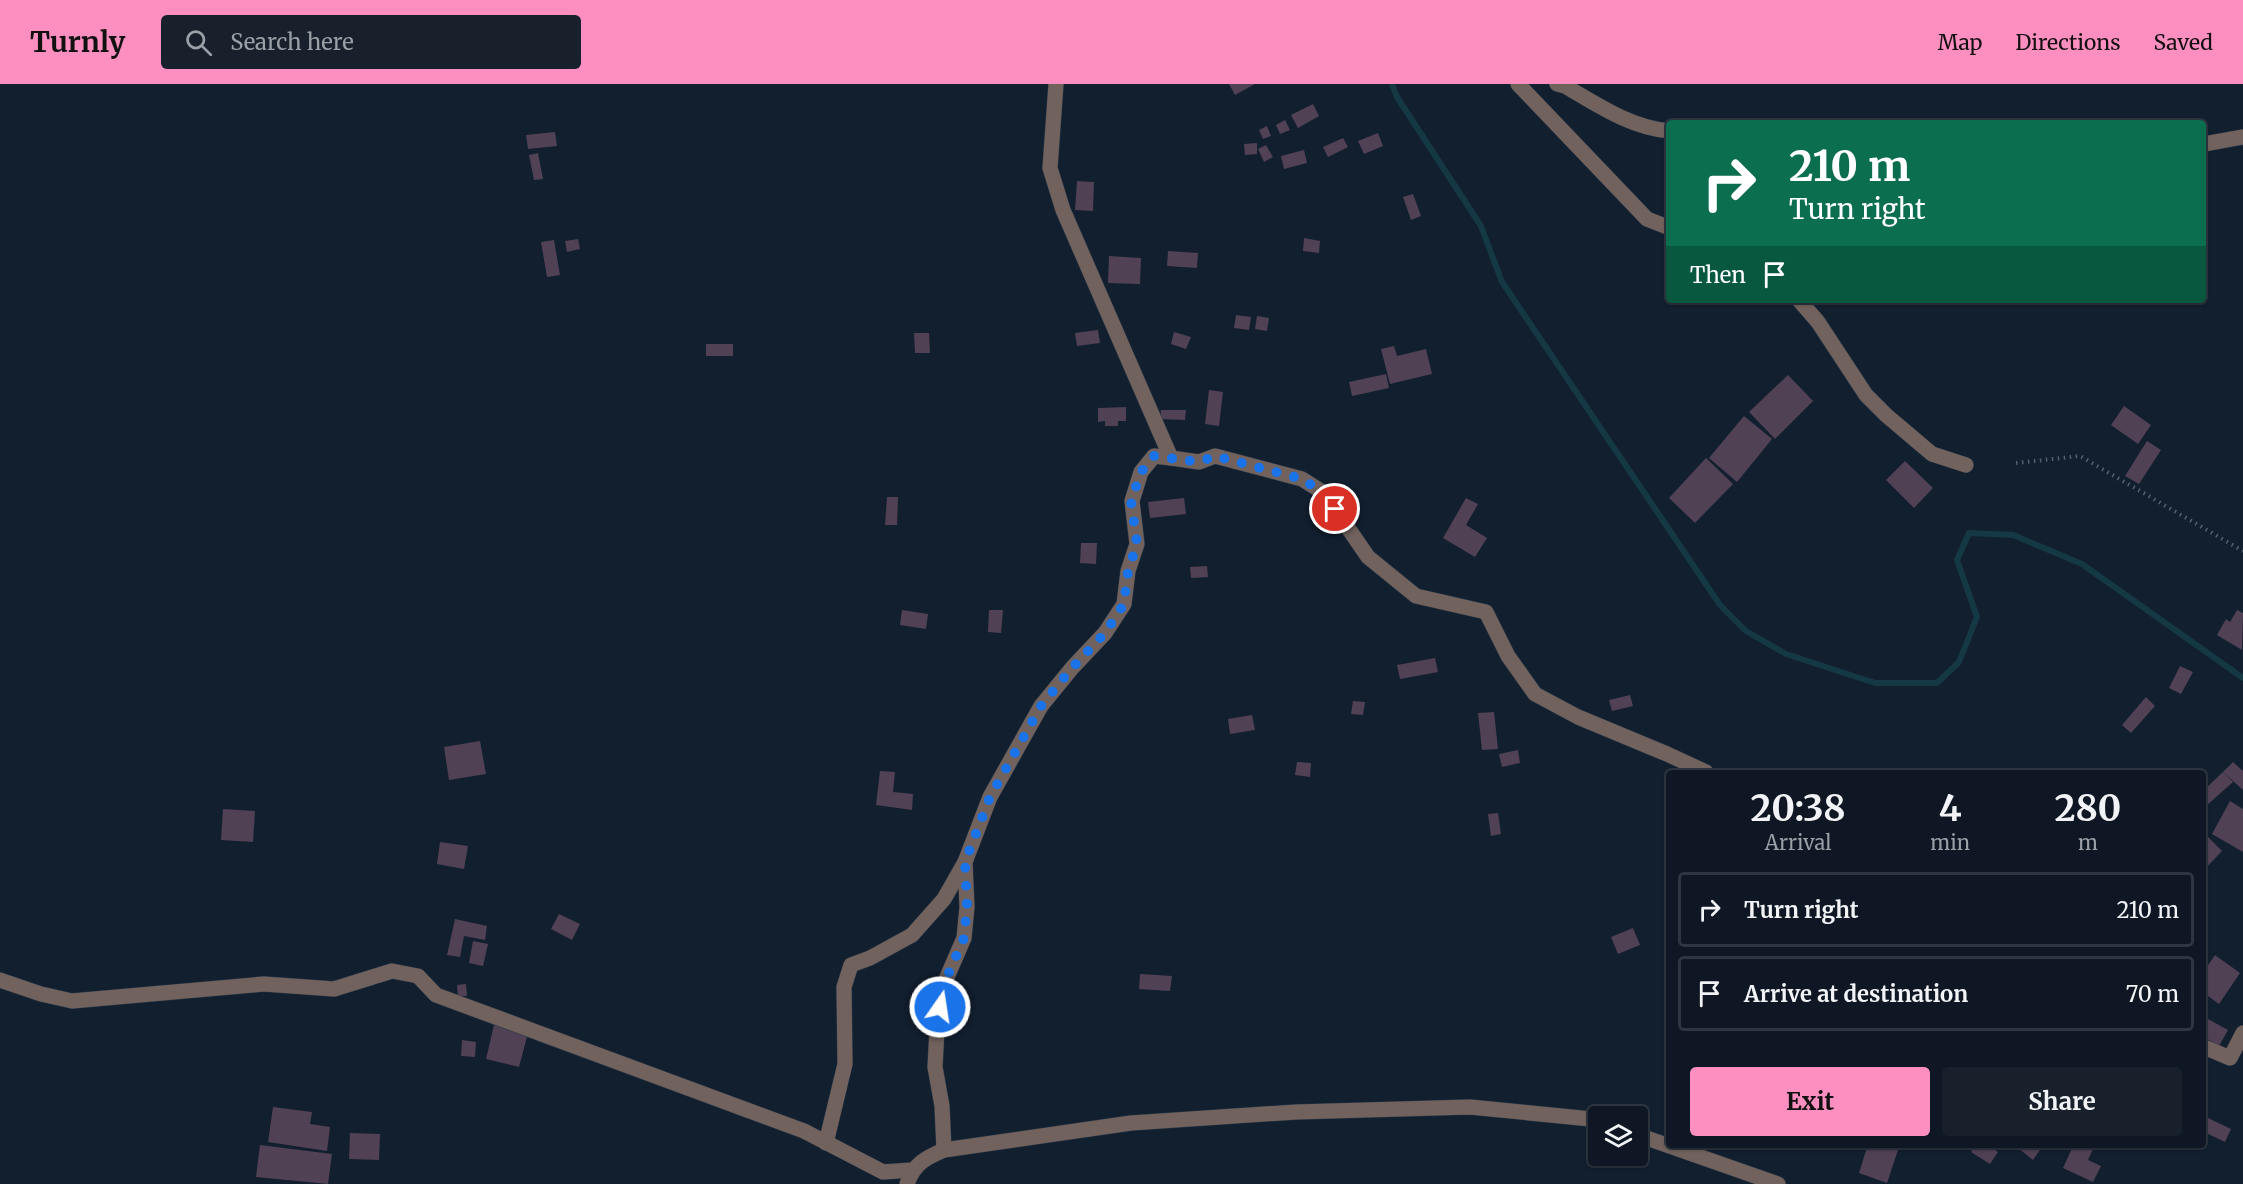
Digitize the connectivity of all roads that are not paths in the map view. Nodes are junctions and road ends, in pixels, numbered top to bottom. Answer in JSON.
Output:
{"nodes":[{"id":1,"x":1056,"y":84,"type":"edge"},
{"id":2,"x":1518,"y":84,"type":"edge"},
{"id":3,"x":1557,"y":84,"type":"edge"},
{"id":4,"x":1666,"y":131,"type":"edge"},
{"id":5,"x":2243,"y":137,"type":"edge"},
{"id":6,"x":2206,"y":144,"type":"edge"},
{"id":7,"x":1666,"y":226,"type":"edge"},
{"id":8,"x":1802,"y":303,"type":"edge"},
{"id":9,"x":1171,"y":458,"type":"junction"},
{"id":10,"x":1966,"y":465,"type":"dead end"},
{"id":11,"x":1702,"y":770,"type":"edge"},
{"id":12,"x":965,"y":862,"type":"junction"},
{"id":13,"x":0,"y":980,"type":"edge"},
{"id":14,"x":2243,"y":1033,"type":"edge"},
{"id":15,"x":2206,"y":1048,"type":"edge"},
{"id":16,"x":1588,"y":1119,"type":"edge"},
{"id":17,"x":1648,"y":1138,"type":"edge"},
{"id":18,"x":826,"y":1143,"type":"junction"},
{"id":19,"x":1666,"y":1145,"type":"edge"},
{"id":20,"x":1675,"y":1148,"type":"edge"},
{"id":21,"x":944,"y":1150,"type":"junction"},
{"id":22,"x":909,"y":1177,"type":"edge"},
{"id":23,"x":1778,"y":1184,"type":"edge"}],
"edges":[{"from":1,"to":9,"type":"street"},
{"from":2,"to":7,"type":"street"},
{"from":3,"to":4,"type":"street"},
{"from":5,"to":6,"type":"street"},
{"from":8,"to":10,"type":"street"},
{"from":9,"to":11,"type":"street"},
{"from":9,"to":12,"type":"street"},
{"from":12,"to":18,"type":"street"},
{"from":12,"to":21,"type":"street"},
{"from":13,"to":18,"type":"street"},
{"from":14,"to":15,"type":"street"},
{"from":16,"to":21,"type":"street"},
{"from":17,"to":19,"type":"street"},
{"from":18,"to":22,"type":"street"},
{"from":20,"to":23,"type":"street"},
{"from":21,"to":22,"type":"street"}]}
